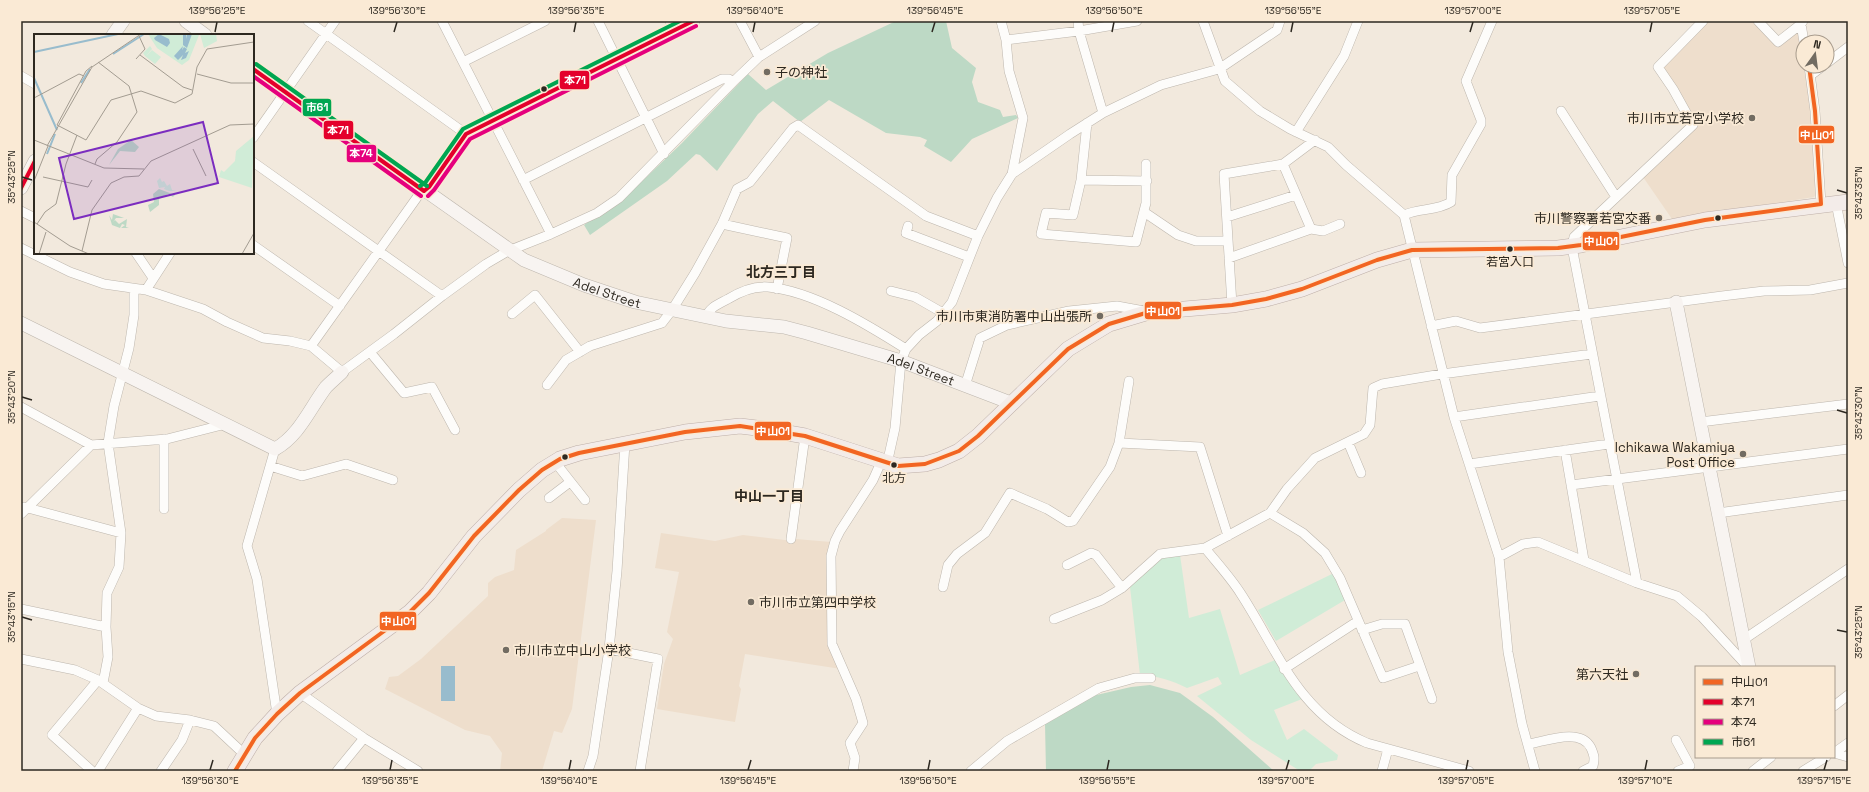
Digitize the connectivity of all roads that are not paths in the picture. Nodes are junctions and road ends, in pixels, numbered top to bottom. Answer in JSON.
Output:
{"nodes":[{"id":1,"x":123,"y":21,"type":"edge"},
{"id":2,"x":186,"y":21,"type":"edge"},
{"id":3,"x":308,"y":21,"type":"edge"},
{"id":4,"x":335,"y":21,"type":"edge"},
{"id":5,"x":442,"y":21,"type":"edge"},
{"id":6,"x":545,"y":21,"type":"edge"},
{"id":7,"x":598,"y":21,"type":"edge"},
{"id":8,"x":693,"y":21,"type":"edge"},
{"id":9,"x":740,"y":21,"type":"edge"},
{"id":10,"x":815,"y":21,"type":"edge"},
{"id":11,"x":1001,"y":21,"type":"edge"},
{"id":12,"x":1078,"y":21,"type":"edge"},
{"id":13,"x":1137,"y":21,"type":"edge"},
{"id":14,"x":1203,"y":21,"type":"edge"},
{"id":15,"x":1280,"y":21,"type":"edge"},
{"id":16,"x":1358,"y":21,"type":"edge"},
{"id":17,"x":1492,"y":21,"type":"edge"},
{"id":18,"x":1702,"y":21,"type":"edge"},
{"id":19,"x":1758,"y":21,"type":"edge"},
{"id":20,"x":1802,"y":22,"type":"edge"},
{"id":21,"x":672,"y":26,"type":"edge"},
{"id":22,"x":1079,"y":31,"type":"junction"},
{"id":23,"x":114,"y":34,"type":"edge"},
{"id":24,"x":203,"y":34,"type":"edge"},
{"id":25,"x":326,"y":34,"type":"junction"},
{"id":26,"x":1803,"y":34,"type":"edge"},
{"id":27,"x":1006,"y":40,"type":"junction"},
{"id":28,"x":1848,"y":47,"type":"edge"},
{"id":29,"x":759,"y":56,"type":"junction"},
{"id":30,"x":1835,"y":57,"type":"edge"},
{"id":31,"x":616,"y":59,"type":"junction"},
{"id":32,"x":463,"y":62,"type":"junction"},
{"id":33,"x":1220,"y":69,"type":"junction"},
{"id":34,"x":254,"y":70,"type":"edge"},
{"id":35,"x":1810,"y":74,"type":"edge"},
{"id":36,"x":21,"y":76,"type":"edge"},
{"id":37,"x":734,"y":82,"type":"junction"},
{"id":38,"x":34,"y":83,"type":"edge"},
{"id":39,"x":285,"y":92,"type":"junction"},
{"id":40,"x":1561,"y":111,"type":"dead end"},
{"id":41,"x":1103,"y":113,"type":"junction"},
{"id":42,"x":645,"y":117,"type":"junction"},
{"id":43,"x":493,"y":120,"type":"junction"},
{"id":44,"x":1087,"y":123,"type":"junction"},
{"id":45,"x":1296,"y":132,"type":"junction"},
{"id":46,"x":466,"y":134,"type":"junction"},
{"id":47,"x":254,"y":137,"type":"edge"},
{"id":48,"x":1315,"y":140,"type":"junction"},
{"id":49,"x":664,"y":154,"type":"junction"},
{"id":50,"x":34,"y":162,"type":"edge"},
{"id":51,"x":254,"y":163,"type":"edge"},
{"id":52,"x":1146,"y":164,"type":"dead end"},
{"id":53,"x":1283,"y":164,"type":"junction"},
{"id":54,"x":24,"y":173,"type":"edge"},
{"id":55,"x":1012,"y":174,"type":"junction"},
{"id":56,"x":523,"y":180,"type":"junction"},
{"id":57,"x":1081,"y":180,"type":"junction"},
{"id":58,"x":1146,"y":181,"type":"junction"},
{"id":59,"x":21,"y":188,"type":"edge"},
{"id":60,"x":424,"y":191,"type":"junction"},
{"id":61,"x":1296,"y":195,"type":"junction"},
{"id":62,"x":1616,"y":197,"type":"junction"},
{"id":63,"x":1835,"y":203,"type":"edge"},
{"id":64,"x":21,"y":211,"type":"edge"},
{"id":65,"x":1144,"y":212,"type":"junction"},
{"id":66,"x":1404,"y":215,"type":"junction"},
{"id":67,"x":1227,"y":217,"type":"junction"},
{"id":68,"x":34,"y":218,"type":"edge"},
{"id":69,"x":722,"y":224,"type":"junction"},
{"id":70,"x":1340,"y":224,"type":"dead end"},
{"id":71,"x":908,"y":226,"type":"dead end"},
{"id":72,"x":1311,"y":230,"type":"junction"},
{"id":73,"x":551,"y":234,"type":"junction"},
{"id":74,"x":978,"y":236,"type":"junction"},
{"id":75,"x":1228,"y":241,"type":"junction"},
{"id":76,"x":254,"y":246,"type":"edge"},
{"id":77,"x":1572,"y":246,"type":"junction"},
{"id":78,"x":21,"y":248,"type":"edge"},
{"id":79,"x":1412,"y":250,"type":"junction"},
{"id":80,"x":379,"y":251,"type":"junction"},
{"id":81,"x":508,"y":251,"type":"junction"},
{"id":82,"x":137,"y":254,"type":"edge"},
{"id":83,"x":169,"y":254,"type":"edge"},
{"id":84,"x":969,"y":257,"type":"junction"},
{"id":85,"x":1229,"y":258,"type":"junction"},
{"id":86,"x":1848,"y":263,"type":"edge"},
{"id":87,"x":153,"y":278,"type":"junction"},
{"id":88,"x":1848,"y":283,"type":"edge"},
{"id":89,"x":134,"y":289,"type":"junction"},
{"id":90,"x":777,"y":289,"type":"junction"},
{"id":91,"x":146,"y":290,"type":"junction"},
{"id":92,"x":891,"y":291,"type":"dead end"},
{"id":93,"x":442,"y":296,"type":"junction"},
{"id":94,"x":1676,"y":302,"type":"junction"},
{"id":95,"x":1232,"y":305,"type":"junction"},
{"id":96,"x":340,"y":306,"type":"junction"},
{"id":97,"x":672,"y":310,"type":"junction"},
{"id":98,"x":1149,"y":312,"type":"junction"},
{"id":99,"x":943,"y":313,"type":"junction"},
{"id":100,"x":512,"y":314,"type":"dead end"},
{"id":101,"x":1584,"y":314,"type":"junction"},
{"id":102,"x":706,"y":318,"type":"junction"},
{"id":103,"x":21,"y":322,"type":"edge"},
{"id":104,"x":1431,"y":326,"type":"junction"},
{"id":105,"x":311,"y":346,"type":"junction"},
{"id":106,"x":906,"y":348,"type":"junction"},
{"id":107,"x":370,"y":352,"type":"junction"},
{"id":108,"x":580,"y":352,"type":"junction"},
{"id":109,"x":1592,"y":354,"type":"junction"},
{"id":110,"x":901,"y":361,"type":"junction"},
{"id":111,"x":342,"y":372,"type":"junction"},
{"id":112,"x":124,"y":373,"type":"junction"},
{"id":113,"x":1442,"y":374,"type":"junction"},
{"id":114,"x":1129,"y":381,"type":"dead end"},
{"id":115,"x":548,"y":385,"type":"dead end"},
{"id":116,"x":965,"y":386,"type":"junction"},
{"id":117,"x":1600,"y":396,"type":"junction"},
{"id":118,"x":1011,"y":403,"type":"junction"},
{"id":119,"x":1848,"y":404,"type":"edge"},
{"id":120,"x":21,"y":407,"type":"edge"},
{"id":121,"x":1454,"y":417,"type":"junction"},
{"id":122,"x":1700,"y":422,"type":"junction"},
{"id":123,"x":226,"y":424,"type":"junction"},
{"id":124,"x":455,"y":430,"type":"dead end"},
{"id":125,"x":805,"y":436,"type":"junction"},
{"id":126,"x":164,"y":439,"type":"junction"},
{"id":127,"x":1119,"y":442,"type":"junction"},
{"id":128,"x":1348,"y":442,"type":"junction"},
{"id":129,"x":108,"y":443,"type":"junction"},
{"id":130,"x":625,"y":443,"type":"junction"},
{"id":131,"x":1609,"y":444,"type":"junction"},
{"id":132,"x":91,"y":445,"type":"junction"},
{"id":133,"x":275,"y":449,"type":"junction"},
{"id":134,"x":1848,"y":449,"type":"edge"},
{"id":135,"x":1565,"y":450,"type":"junction"},
{"id":136,"x":555,"y":462,"type":"junction"},
{"id":137,"x":884,"y":463,"type":"junction"},
{"id":138,"x":1469,"y":464,"type":"junction"},
{"id":139,"x":270,"y":466,"type":"junction"},
{"id":140,"x":1709,"y":468,"type":"junction"},
{"id":141,"x":1361,"y":473,"type":"dead end"},
{"id":142,"x":393,"y":480,"type":"dead end"},
{"id":143,"x":1616,"y":480,"type":"junction"},
{"id":144,"x":570,"y":482,"type":"junction"},
{"id":145,"x":1571,"y":485,"type":"junction"},
{"id":146,"x":1848,"y":495,"type":"edge"},
{"id":147,"x":549,"y":498,"type":"dead end"},
{"id":148,"x":584,"y":500,"type":"dead end"},
{"id":149,"x":23,"y":509,"type":"edge"},
{"id":150,"x":164,"y":509,"type":"dead end"},
{"id":151,"x":1270,"y":513,"type":"junction"},
{"id":152,"x":1718,"y":513,"type":"junction"},
{"id":153,"x":121,"y":533,"type":"junction"},
{"id":154,"x":1228,"y":536,"type":"junction"},
{"id":155,"x":791,"y":540,"type":"dead end"},
{"id":156,"x":1205,"y":548,"type":"junction"},
{"id":157,"x":1499,"y":557,"type":"junction"},
{"id":158,"x":1584,"y":560,"type":"junction"},
{"id":159,"x":1067,"y":564,"type":"dead end"},
{"id":160,"x":1848,"y":569,"type":"edge"},
{"id":161,"x":1637,"y":583,"type":"junction"},
{"id":162,"x":943,"y":588,"type":"dead end"},
{"id":163,"x":1122,"y":588,"type":"junction"},
{"id":164,"x":21,"y":609,"type":"edge"},
{"id":165,"x":1054,"y":619,"type":"dead end"},
{"id":166,"x":1358,"y":621,"type":"junction"},
{"id":167,"x":106,"y":627,"type":"junction"},
{"id":168,"x":1362,"y":630,"type":"junction"},
{"id":169,"x":1743,"y":640,"type":"junction"},
{"id":170,"x":609,"y":649,"type":"junction"},
{"id":171,"x":21,"y":659,"type":"edge"},
{"id":172,"x":1419,"y":666,"type":"junction"},
{"id":173,"x":1747,"y":666,"type":"edge"},
{"id":174,"x":1748,"y":666,"type":"edge"},
{"id":175,"x":1284,"y":669,"type":"junction"},
{"id":176,"x":1151,"y":678,"type":"dead end"},
{"id":177,"x":101,"y":681,"type":"junction"},
{"id":178,"x":300,"y":693,"type":"junction"},
{"id":179,"x":1848,"y":695,"type":"edge"},
{"id":180,"x":1432,"y":699,"type":"dead end"},
{"id":181,"x":1835,"y":705,"type":"edge"},
{"id":182,"x":138,"y":708,"type":"junction"},
{"id":183,"x":277,"y":714,"type":"junction"},
{"id":184,"x":190,"y":720,"type":"junction"},
{"id":185,"x":364,"y":738,"type":"junction"},
{"id":186,"x":1676,"y":740,"type":"dead end"},
{"id":187,"x":1848,"y":743,"type":"edge"},
{"id":188,"x":1529,"y":744,"type":"junction"},
{"id":189,"x":1388,"y":749,"type":"junction"},
{"id":190,"x":1835,"y":752,"type":"edge"},
{"id":191,"x":1835,"y":753,"type":"edge"},
{"id":192,"x":244,"y":754,"type":"junction"},
{"id":193,"x":1848,"y":757,"type":"edge"},
{"id":194,"x":1770,"y":758,"type":"edge"},
{"id":195,"x":1824,"y":758,"type":"edge"},
{"id":196,"x":92,"y":771,"type":"edge"},
{"id":197,"x":98,"y":771,"type":"edge"},
{"id":198,"x":161,"y":771,"type":"edge"},
{"id":199,"x":235,"y":771,"type":"edge"},
{"id":200,"x":336,"y":771,"type":"edge"},
{"id":201,"x":418,"y":771,"type":"edge"},
{"id":202,"x":588,"y":771,"type":"edge"},
{"id":203,"x":640,"y":771,"type":"edge"},
{"id":204,"x":853,"y":771,"type":"edge"},
{"id":205,"x":971,"y":771,"type":"edge"},
{"id":206,"x":1382,"y":771,"type":"edge"},
{"id":207,"x":1469,"y":771,"type":"edge"},
{"id":208,"x":1535,"y":771,"type":"edge"},
{"id":209,"x":1583,"y":771,"type":"edge"},
{"id":210,"x":1678,"y":771,"type":"edge"},
{"id":211,"x":1753,"y":771,"type":"edge"},
{"id":212,"x":1803,"y":771,"type":"edge"}],
"edges":[{"from":1,"to":23,"type":"street"},
{"from":2,"to":24,"type":"street"},
{"from":3,"to":25,"type":"street"},
{"from":4,"to":25,"type":"street"},
{"from":5,"to":32,"type":"street"},
{"from":6,"to":32,"type":"street"},
{"from":7,"to":31,"type":"street"},
{"from":8,"to":21,"type":"street"},
{"from":9,"to":29,"type":"street"},
{"from":10,"to":29,"type":"street"},
{"from":11,"to":27,"type":"street"},
{"from":12,"to":22,"type":"street"},
{"from":13,"to":22,"type":"street"},
{"from":14,"to":33,"type":"street"},
{"from":15,"to":33,"type":"street"},
{"from":16,"to":45,"type":"street"},
{"from":17,"to":66,"type":"street"},
{"from":18,"to":62,"type":"street"},
{"from":19,"to":20,"type":"street"},
{"from":20,"to":26,"type":"street"},
{"from":21,"to":31,"type":"street"},
{"from":22,"to":27,"type":"street"},
{"from":22,"to":41,"type":"street"},
{"from":25,"to":39,"type":"street"},
{"from":25,"to":46,"type":"street"},
{"from":27,"to":55,"type":"street"},
{"from":28,"to":30,"type":"street"},
{"from":29,"to":37,"type":"street"},
{"from":31,"to":42,"type":"street"},
{"from":31,"to":43,"type":"street"},
{"from":32,"to":43,"type":"street"},
{"from":33,"to":41,"type":"street"},
{"from":33,"to":45,"type":"street"},
{"from":34,"to":39,"type":"street","name":"Adel Street"},
{"from":35,"to":63,"type":"street"},
{"from":36,"to":38,"type":"street"},
{"from":37,"to":42,"type":"street"},
{"from":37,"to":49,"type":"street"},
{"from":39,"to":47,"type":"street"},
{"from":39,"to":60,"type":"street","name":"Adel Street"},
{"from":40,"to":62,"type":"street"},
{"from":41,"to":44,"type":"street"},
{"from":42,"to":49,"type":"street"},
{"from":42,"to":56,"type":"street"},
{"from":43,"to":46,"type":"street"},
{"from":43,"to":56,"type":"street"},
{"from":44,"to":55,"type":"street"},
{"from":44,"to":57,"type":"street"},
{"from":45,"to":48,"type":"street"},
{"from":46,"to":60,"type":"street"},
{"from":48,"to":53,"type":"street"},
{"from":48,"to":66,"type":"street"},
{"from":49,"to":73,"type":"street"},
{"from":50,"to":54,"type":"street"},
{"from":51,"to":80,"type":"street"},
{"from":52,"to":58,"type":"street"},
{"from":53,"to":61,"type":"street"},
{"from":53,"to":67,"type":"street"},
{"from":54,"to":59,"type":"street"},
{"from":55,"to":74,"type":"street"},
{"from":56,"to":73,"type":"street"},
{"from":57,"to":58,"type":"street"},
{"from":57,"to":65,"type":"street"},
{"from":58,"to":65,"type":"street"},
{"from":60,"to":80,"type":"street"},
{"from":60,"to":81,"type":"street","name":"Adel Street"},
{"from":61,"to":67,"type":"street"},
{"from":61,"to":72,"type":"street"},
{"from":62,"to":77,"type":"street"},
{"from":63,"to":77,"type":"main road"},
{"from":63,"to":86,"type":"street"},
{"from":64,"to":68,"type":"street"},
{"from":65,"to":75,"type":"street"},
{"from":66,"to":79,"type":"street"},
{"from":67,"to":75,"type":"street"},
{"from":69,"to":74,"type":"street"},
{"from":69,"to":90,"type":"street"},
{"from":69,"to":97,"type":"street"},
{"from":70,"to":72,"type":"street"},
{"from":71,"to":84,"type":"street"},
{"from":72,"to":85,"type":"street"},
{"from":73,"to":81,"type":"street"},
{"from":74,"to":84,"type":"street"},
{"from":75,"to":85,"type":"street"},
{"from":76,"to":96,"type":"street"},
{"from":77,"to":79,"type":"main road"},
{"from":77,"to":101,"type":"street"},
{"from":78,"to":89,"type":"street"},
{"from":79,"to":95,"type":"main road"},
{"from":79,"to":104,"type":"street"},
{"from":80,"to":93,"type":"street"},
{"from":80,"to":96,"type":"street"},
{"from":81,"to":93,"type":"street"},
{"from":81,"to":97,"type":"street","name":"Adel Street"},
{"from":82,"to":87,"type":"street"},
{"from":83,"to":87,"type":"street"},
{"from":84,"to":99,"type":"street"},
{"from":85,"to":95,"type":"street"},
{"from":87,"to":91,"type":"street"},
{"from":88,"to":94,"type":"street"},
{"from":89,"to":91,"type":"street"},
{"from":89,"to":112,"type":"street"},
{"from":90,"to":102,"type":"street"},
{"from":90,"to":106,"type":"street"},
{"from":91,"to":105,"type":"street"},
{"from":92,"to":99,"type":"street"},
{"from":93,"to":107,"type":"street"},
{"from":94,"to":101,"type":"street"},
{"from":94,"to":122,"type":"street"},
{"from":95,"to":98,"type":"main road"},
{"from":96,"to":105,"type":"street"},
{"from":97,"to":102,"type":"street","name":"Adel Street"},
{"from":97,"to":108,"type":"street"},
{"from":98,"to":116,"type":"street"},
{"from":98,"to":118,"type":"main road"},
{"from":99,"to":106,"type":"street"},
{"from":100,"to":108,"type":"street"},
{"from":101,"to":104,"type":"street"},
{"from":101,"to":109,"type":"street"},
{"from":102,"to":110,"type":"street","name":"Adel Street"},
{"from":103,"to":112,"type":"street"},
{"from":104,"to":113,"type":"street"},
{"from":105,"to":111,"type":"street"},
{"from":106,"to":110,"type":"street"},
{"from":107,"to":111,"type":"street"},
{"from":107,"to":124,"type":"street"},
{"from":108,"to":115,"type":"street"},
{"from":109,"to":113,"type":"street"},
{"from":109,"to":117,"type":"street"},
{"from":110,"to":116,"type":"street","name":"Adel Street"},
{"from":110,"to":137,"type":"street"},
{"from":111,"to":133,"type":"street"},
{"from":112,"to":123,"type":"street"},
{"from":112,"to":129,"type":"street"},
{"from":113,"to":121,"type":"street"},
{"from":113,"to":128,"type":"street"},
{"from":114,"to":127,"type":"street"},
{"from":116,"to":118,"type":"street","name":"Adel Street"},
{"from":117,"to":121,"type":"street"},
{"from":117,"to":131,"type":"street"},
{"from":118,"to":137,"type":"main road"},
{"from":119,"to":122,"type":"street"},
{"from":120,"to":132,"type":"street"},
{"from":121,"to":138,"type":"street"},
{"from":122,"to":140,"type":"street"},
{"from":123,"to":126,"type":"street"},
{"from":123,"to":133,"type":"street"},
{"from":125,"to":130,"type":"main road"},
{"from":125,"to":137,"type":"main road"},
{"from":125,"to":155,"type":"street"},
{"from":126,"to":129,"type":"street"},
{"from":126,"to":150,"type":"street"},
{"from":127,"to":154,"type":"street"},
{"from":127,"to":162,"type":"street"},
{"from":128,"to":141,"type":"street"},
{"from":128,"to":151,"type":"street"},
{"from":129,"to":132,"type":"street"},
{"from":129,"to":153,"type":"street"},
{"from":130,"to":136,"type":"main road"},
{"from":130,"to":170,"type":"street"},
{"from":131,"to":135,"type":"street"},
{"from":131,"to":143,"type":"street"},
{"from":132,"to":149,"type":"street"},
{"from":133,"to":139,"type":"street"},
{"from":134,"to":140,"type":"street"},
{"from":135,"to":138,"type":"street"},
{"from":135,"to":145,"type":"street"},
{"from":136,"to":144,"type":"street"},
{"from":136,"to":178,"type":"main road"},
{"from":137,"to":204,"type":"street"},
{"from":138,"to":157,"type":"street"},
{"from":139,"to":142,"type":"street"},
{"from":139,"to":183,"type":"street"},
{"from":140,"to":143,"type":"street"},
{"from":140,"to":152,"type":"street"},
{"from":143,"to":145,"type":"street"},
{"from":143,"to":161,"type":"street"},
{"from":144,"to":147,"type":"street"},
{"from":144,"to":148,"type":"street"},
{"from":145,"to":158,"type":"street"},
{"from":146,"to":152,"type":"street"},
{"from":149,"to":153,"type":"street"},
{"from":151,"to":154,"type":"street"},
{"from":151,"to":166,"type":"street"},
{"from":152,"to":169,"type":"street"},
{"from":153,"to":167,"type":"street"},
{"from":154,"to":156,"type":"street"},
{"from":156,"to":163,"type":"street"},
{"from":156,"to":175,"type":"street"},
{"from":157,"to":158,"type":"street"},
{"from":157,"to":188,"type":"street"},
{"from":158,"to":161,"type":"street"},
{"from":159,"to":163,"type":"street"},
{"from":160,"to":169,"type":"street"},
{"from":161,"to":173,"type":"street"},
{"from":163,"to":165,"type":"street"},
{"from":164,"to":167,"type":"street"},
{"from":166,"to":168,"type":"street"},
{"from":166,"to":175,"type":"street"},
{"from":167,"to":177,"type":"street"},
{"from":168,"to":172,"type":"street"},
{"from":168,"to":172,"type":"street"},
{"from":169,"to":174,"type":"street"},
{"from":170,"to":202,"type":"street"},
{"from":170,"to":203,"type":"street"},
{"from":171,"to":177,"type":"street"},
{"from":172,"to":180,"type":"street"},
{"from":175,"to":189,"type":"street"},
{"from":176,"to":205,"type":"street"},
{"from":177,"to":182,"type":"street"},
{"from":177,"to":196,"type":"street"},
{"from":178,"to":183,"type":"main road"},
{"from":178,"to":185,"type":"street"},
{"from":179,"to":181,"type":"street"},
{"from":182,"to":184,"type":"street"},
{"from":182,"to":197,"type":"street"},
{"from":183,"to":192,"type":"main road"},
{"from":184,"to":192,"type":"street"},
{"from":184,"to":198,"type":"street"},
{"from":185,"to":200,"type":"street"},
{"from":185,"to":201,"type":"street"},
{"from":186,"to":210,"type":"street"},
{"from":187,"to":190,"type":"street"},
{"from":188,"to":208,"type":"street"},
{"from":188,"to":209,"type":"street"},
{"from":189,"to":206,"type":"street"},
{"from":189,"to":207,"type":"street"},
{"from":191,"to":193,"type":"street"},
{"from":192,"to":199,"type":"main road"},
{"from":194,"to":211,"type":"street"},
{"from":195,"to":212,"type":"street"}]}
